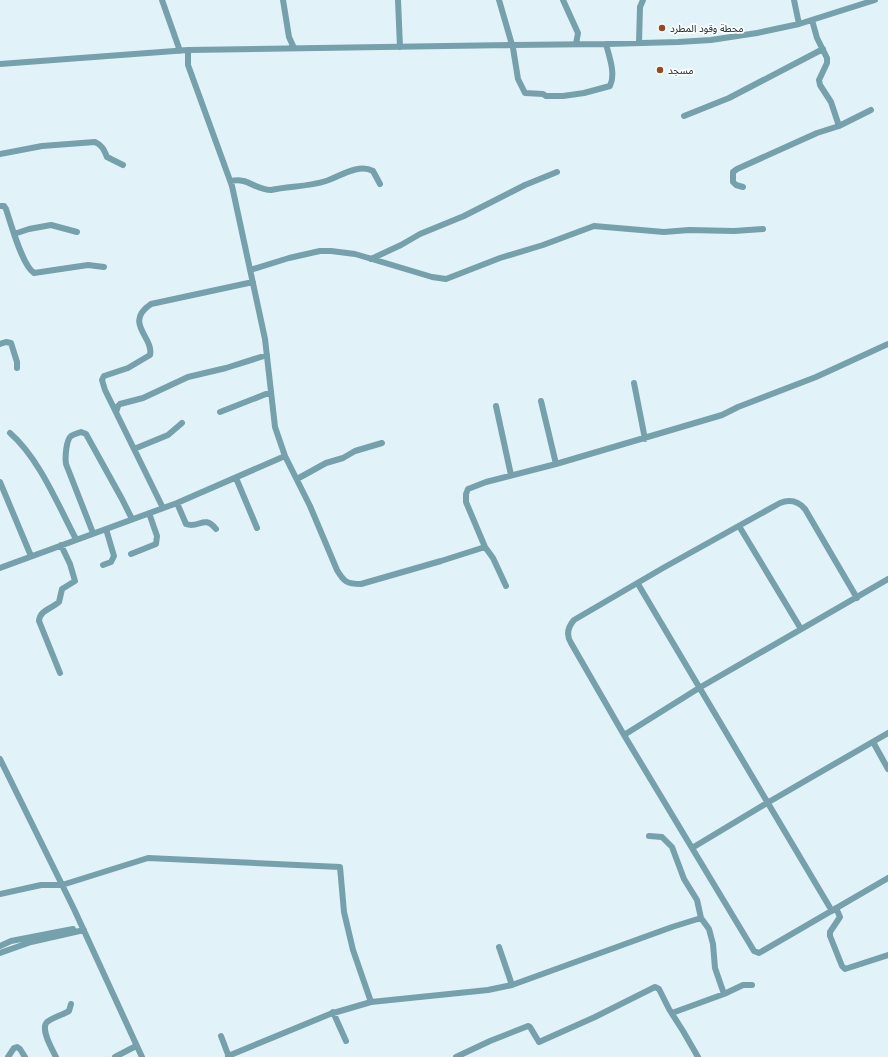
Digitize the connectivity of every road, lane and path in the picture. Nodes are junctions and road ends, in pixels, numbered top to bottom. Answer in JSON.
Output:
{"nodes":[{"id":1,"x":162,"y":0,"type":"edge"},
{"id":2,"x":283,"y":0,"type":"edge"},
{"id":3,"x":398,"y":0,"type":"edge"},
{"id":4,"x":499,"y":0,"type":"edge"},
{"id":5,"x":563,"y":0,"type":"edge"},
{"id":6,"x":643,"y":0,"type":"edge"},
{"id":7,"x":794,"y":0,"type":"edge"},
{"id":8,"x":875,"y":0,"type":"edge"},
{"id":9,"x":812,"y":20,"type":"junction"},
{"id":10,"x":799,"y":24,"type":"junction"},
{"id":11,"x":639,"y":43,"type":"junction"},
{"id":12,"x":576,"y":44,"type":"junction"},
{"id":13,"x":606,"y":44,"type":"junction"},
{"id":14,"x":512,"y":45,"type":"junction"},
{"id":15,"x":400,"y":47,"type":"junction"},
{"id":16,"x":294,"y":48,"type":"junction"},
{"id":17,"x":823,"y":49,"type":"junction"},
{"id":18,"x":188,"y":50,"type":"junction"},
{"id":19,"x":180,"y":51,"type":"junction"},
{"id":20,"x":0,"y":62,"type":"edge"},
{"id":21,"x":871,"y":110,"type":"dead end"},
{"id":22,"x":684,"y":116,"type":"dead end"},
{"id":23,"x":839,"y":126,"type":"junction"},
{"id":24,"x":0,"y":154,"type":"edge"},
{"id":25,"x":123,"y":164,"type":"dead end"},
{"id":26,"x":557,"y":172,"type":"dead end"},
{"id":27,"x":231,"y":181,"type":"junction"},
{"id":28,"x":380,"y":184,"type":"dead end"},
{"id":29,"x":743,"y":187,"type":"dead end"},
{"id":30,"x":0,"y":206,"type":"edge"},
{"id":31,"x":763,"y":229,"type":"dead end"},
{"id":32,"x":77,"y":232,"type":"dead end"},
{"id":33,"x":14,"y":234,"type":"junction"},
{"id":34,"x":371,"y":259,"type":"junction"},
{"id":35,"x":104,"y":267,"type":"dead end"},
{"id":36,"x":250,"y":270,"type":"junction"},
{"id":37,"x":253,"y":282,"type":"junction"},
{"id":38,"x":0,"y":344,"type":"edge"},
{"id":39,"x":888,"y":344,"type":"edge"},
{"id":40,"x":267,"y":355,"type":"junction"},
{"id":41,"x":18,"y":368,"type":"dead end"},
{"id":42,"x":634,"y":383,"type":"dead end"},
{"id":43,"x":271,"y":392,"type":"junction"},
{"id":44,"x":541,"y":401,"type":"dead end"},
{"id":45,"x":496,"y":406,"type":"dead end"},
{"id":46,"x":116,"y":412,"type":"junction"},
{"id":47,"x":220,"y":412,"type":"dead end"},
{"id":48,"x":182,"y":423,"type":"dead end"},
{"id":49,"x":10,"y":433,"type":"dead end"},
{"id":50,"x":645,"y":439,"type":"junction"},
{"id":51,"x":382,"y":443,"type":"dead end"},
{"id":52,"x":134,"y":449,"type":"junction"},
{"id":53,"x":285,"y":456,"type":"junction"},
{"id":54,"x":556,"y":464,"type":"junction"},
{"id":55,"x":511,"y":475,"type":"junction"},
{"id":56,"x":236,"y":478,"type":"junction"},
{"id":57,"x":296,"y":479,"type":"junction"},
{"id":58,"x":0,"y":482,"type":"edge"},
{"id":59,"x":177,"y":503,"type":"junction"},
{"id":60,"x":163,"y":508,"type":"junction"},
{"id":61,"x":149,"y":513,"type":"junction"},
{"id":62,"x":132,"y":519,"type":"junction"},
{"id":63,"x":739,"y":526,"type":"junction"},
{"id":64,"x":257,"y":528,"type":"dead end"},
{"id":65,"x":106,"y":529,"type":"junction"},
{"id":66,"x":216,"y":529,"type":"dead end"},
{"id":67,"x":94,"y":533,"type":"junction"},
{"id":68,"x":76,"y":539,"type":"junction"},
{"id":69,"x":61,"y":545,"type":"junction"},
{"id":70,"x":485,"y":547,"type":"junction"},
{"id":71,"x":131,"y":554,"type":"dead end"},
{"id":72,"x":31,"y":556,"type":"junction"},
{"id":73,"x":103,"y":565,"type":"dead end"},
{"id":74,"x":0,"y":568,"type":"edge"},
{"id":75,"x":886,"y":581,"type":"edge"},
{"id":76,"x":638,"y":584,"type":"junction"},
{"id":77,"x":506,"y":586,"type":"dead end"},
{"id":78,"x":888,"y":588,"type":"edge"},
{"id":79,"x":857,"y":598,"type":"junction"},
{"id":80,"x":801,"y":629,"type":"junction"},
{"id":81,"x":60,"y":674,"type":"dead end"},
{"id":82,"x":699,"y":688,"type":"junction"},
{"id":83,"x":888,"y":733,"type":"edge"},
{"id":84,"x":624,"y":735,"type":"junction"},
{"id":85,"x":873,"y":742,"type":"junction"},
{"id":86,"x":0,"y":758,"type":"edge"},
{"id":87,"x":888,"y":769,"type":"edge"},
{"id":88,"x":767,"y":803,"type":"junction"},
{"id":89,"x":649,"y":836,"type":"dead end"},
{"id":90,"x":692,"y":848,"type":"junction"},
{"id":91,"x":888,"y":878,"type":"edge"},
{"id":92,"x":62,"y":885,"type":"junction"},
{"id":93,"x":0,"y":894,"type":"edge"},
{"id":94,"x":834,"y":909,"type":"junction"},
{"id":95,"x":701,"y":918,"type":"junction"},
{"id":96,"x":83,"y":928,"type":"junction"},
{"id":97,"x":0,"y":946,"type":"edge"},
{"id":98,"x":499,"y":947,"type":"dead end"},
{"id":99,"x":0,"y":953,"type":"edge"},
{"id":100,"x":888,"y":955,"type":"edge"},
{"id":101,"x":512,"y":985,"type":"junction"},
{"id":102,"x":752,"y":985,"type":"dead end"},
{"id":103,"x":724,"y":994,"type":"junction"},
{"id":104,"x":372,"y":1002,"type":"junction"},
{"id":105,"x":71,"y":1004,"type":"dead end"},
{"id":106,"x":333,"y":1012,"type":"junction"},
{"id":107,"x":672,"y":1013,"type":"junction"},
{"id":108,"x":220,"y":1036,"type":"dead end"},
{"id":109,"x":346,"y":1042,"type":"dead end"},
{"id":110,"x":136,"y":1046,"type":"junction"},
{"id":111,"x":228,"y":1056,"type":"edge"},
{"id":112,"x":8,"y":1057,"type":"edge"},
{"id":113,"x":25,"y":1057,"type":"edge"},
{"id":114,"x":56,"y":1057,"type":"edge"},
{"id":115,"x":115,"y":1057,"type":"edge"},
{"id":116,"x":142,"y":1057,"type":"edge"},
{"id":117,"x":456,"y":1057,"type":"edge"},
{"id":118,"x":698,"y":1057,"type":"edge"}],
"edges":[{"from":1,"to":19,"type":"street"},
{"from":2,"to":16,"type":"street"},
{"from":3,"to":15,"type":"street"},
{"from":4,"to":14,"type":"street"},
{"from":5,"to":12,"type":"street"},
{"from":6,"to":11,"type":"street"},
{"from":7,"to":10,"type":"street"},
{"from":8,"to":9,"type":"street"},
{"from":9,"to":10,"type":"street"},
{"from":9,"to":17,"type":"street"},
{"from":10,"to":11,"type":"street"},
{"from":11,"to":13,"type":"street"},
{"from":12,"to":13,"type":"street"},
{"from":12,"to":14,"type":"street"},
{"from":13,"to":14,"type":"street"},
{"from":14,"to":15,"type":"street"},
{"from":15,"to":16,"type":"street"},
{"from":16,"to":18,"type":"street"},
{"from":17,"to":22,"type":"street"},
{"from":17,"to":23,"type":"street"},
{"from":18,"to":19,"type":"street"},
{"from":18,"to":27,"type":"street"},
{"from":19,"to":20,"type":"street"},
{"from":21,"to":23,"type":"street"},
{"from":23,"to":29,"type":"street"},
{"from":24,"to":25,"type":"street"},
{"from":26,"to":34,"type":"street"},
{"from":27,"to":28,"type":"street"},
{"from":27,"to":36,"type":"street"},
{"from":30,"to":33,"type":"street"},
{"from":31,"to":34,"type":"street"},
{"from":32,"to":33,"type":"street"},
{"from":33,"to":35,"type":"street"},
{"from":34,"to":36,"type":"street"},
{"from":36,"to":37,"type":"street"},
{"from":37,"to":40,"type":"street"},
{"from":37,"to":46,"type":"street"},
{"from":38,"to":41,"type":"street"},
{"from":39,"to":50,"type":"street"},
{"from":40,"to":43,"type":"street"},
{"from":40,"to":46,"type":"street"},
{"from":42,"to":50,"type":"street"},
{"from":43,"to":47,"type":"street"},
{"from":43,"to":53,"type":"street"},
{"from":44,"to":54,"type":"street"},
{"from":45,"to":55,"type":"street"},
{"from":46,"to":52,"type":"street"},
{"from":48,"to":52,"type":"street"},
{"from":49,"to":68,"type":"street"},
{"from":50,"to":54,"type":"street"},
{"from":51,"to":57,"type":"street"},
{"from":52,"to":60,"type":"street"},
{"from":53,"to":56,"type":"street"},
{"from":53,"to":57,"type":"street"},
{"from":54,"to":55,"type":"street"},
{"from":55,"to":70,"type":"street"},
{"from":56,"to":59,"type":"street"},
{"from":56,"to":64,"type":"street"},
{"from":57,"to":70,"type":"street"},
{"from":58,"to":72,"type":"street"},
{"from":59,"to":60,"type":"street"},
{"from":59,"to":66,"type":"street"},
{"from":60,"to":61,"type":"street"},
{"from":61,"to":62,"type":"street"},
{"from":61,"to":71,"type":"street"},
{"from":62,"to":65,"type":"street"},
{"from":62,"to":67,"type":"street"},
{"from":63,"to":76,"type":"street"},
{"from":63,"to":79,"type":"street"},
{"from":63,"to":80,"type":"street"},
{"from":65,"to":67,"type":"street"},
{"from":65,"to":73,"type":"street"},
{"from":67,"to":68,"type":"street"},
{"from":68,"to":69,"type":"street"},
{"from":69,"to":72,"type":"street"},
{"from":69,"to":81,"type":"street"},
{"from":70,"to":77,"type":"street"},
{"from":72,"to":74,"type":"street"},
{"from":75,"to":78,"type":"street"},
{"from":75,"to":79,"type":"street"},
{"from":76,"to":82,"type":"street"},
{"from":76,"to":84,"type":"street"},
{"from":79,"to":80,"type":"street"},
{"from":80,"to":82,"type":"street"},
{"from":82,"to":84,"type":"street"},
{"from":82,"to":88,"type":"street"},
{"from":83,"to":85,"type":"street"},
{"from":84,"to":90,"type":"street"},
{"from":85,"to":87,"type":"street"},
{"from":85,"to":88,"type":"street"},
{"from":86,"to":92,"type":"street"},
{"from":88,"to":90,"type":"street"},
{"from":88,"to":94,"type":"street"},
{"from":89,"to":95,"type":"street"},
{"from":90,"to":94,"type":"street"},
{"from":91,"to":94,"type":"street"},
{"from":92,"to":93,"type":"street"},
{"from":92,"to":96,"type":"street"},
{"from":92,"to":104,"type":"street"},
{"from":94,"to":100,"type":"street"},
{"from":95,"to":101,"type":"street"},
{"from":95,"to":103,"type":"street"},
{"from":96,"to":97,"type":"street"},
{"from":96,"to":99,"type":"street"},
{"from":96,"to":110,"type":"street"},
{"from":98,"to":101,"type":"street"},
{"from":101,"to":104,"type":"street"},
{"from":102,"to":103,"type":"street"},
{"from":103,"to":107,"type":"street"},
{"from":104,"to":106,"type":"street"},
{"from":105,"to":114,"type":"street"},
{"from":106,"to":109,"type":"street"},
{"from":106,"to":111,"type":"street"},
{"from":107,"to":117,"type":"street"},
{"from":107,"to":118,"type":"street"},
{"from":108,"to":111,"type":"street"},
{"from":110,"to":115,"type":"street"},
{"from":110,"to":116,"type":"street"},
{"from":112,"to":113,"type":"street"}]}
